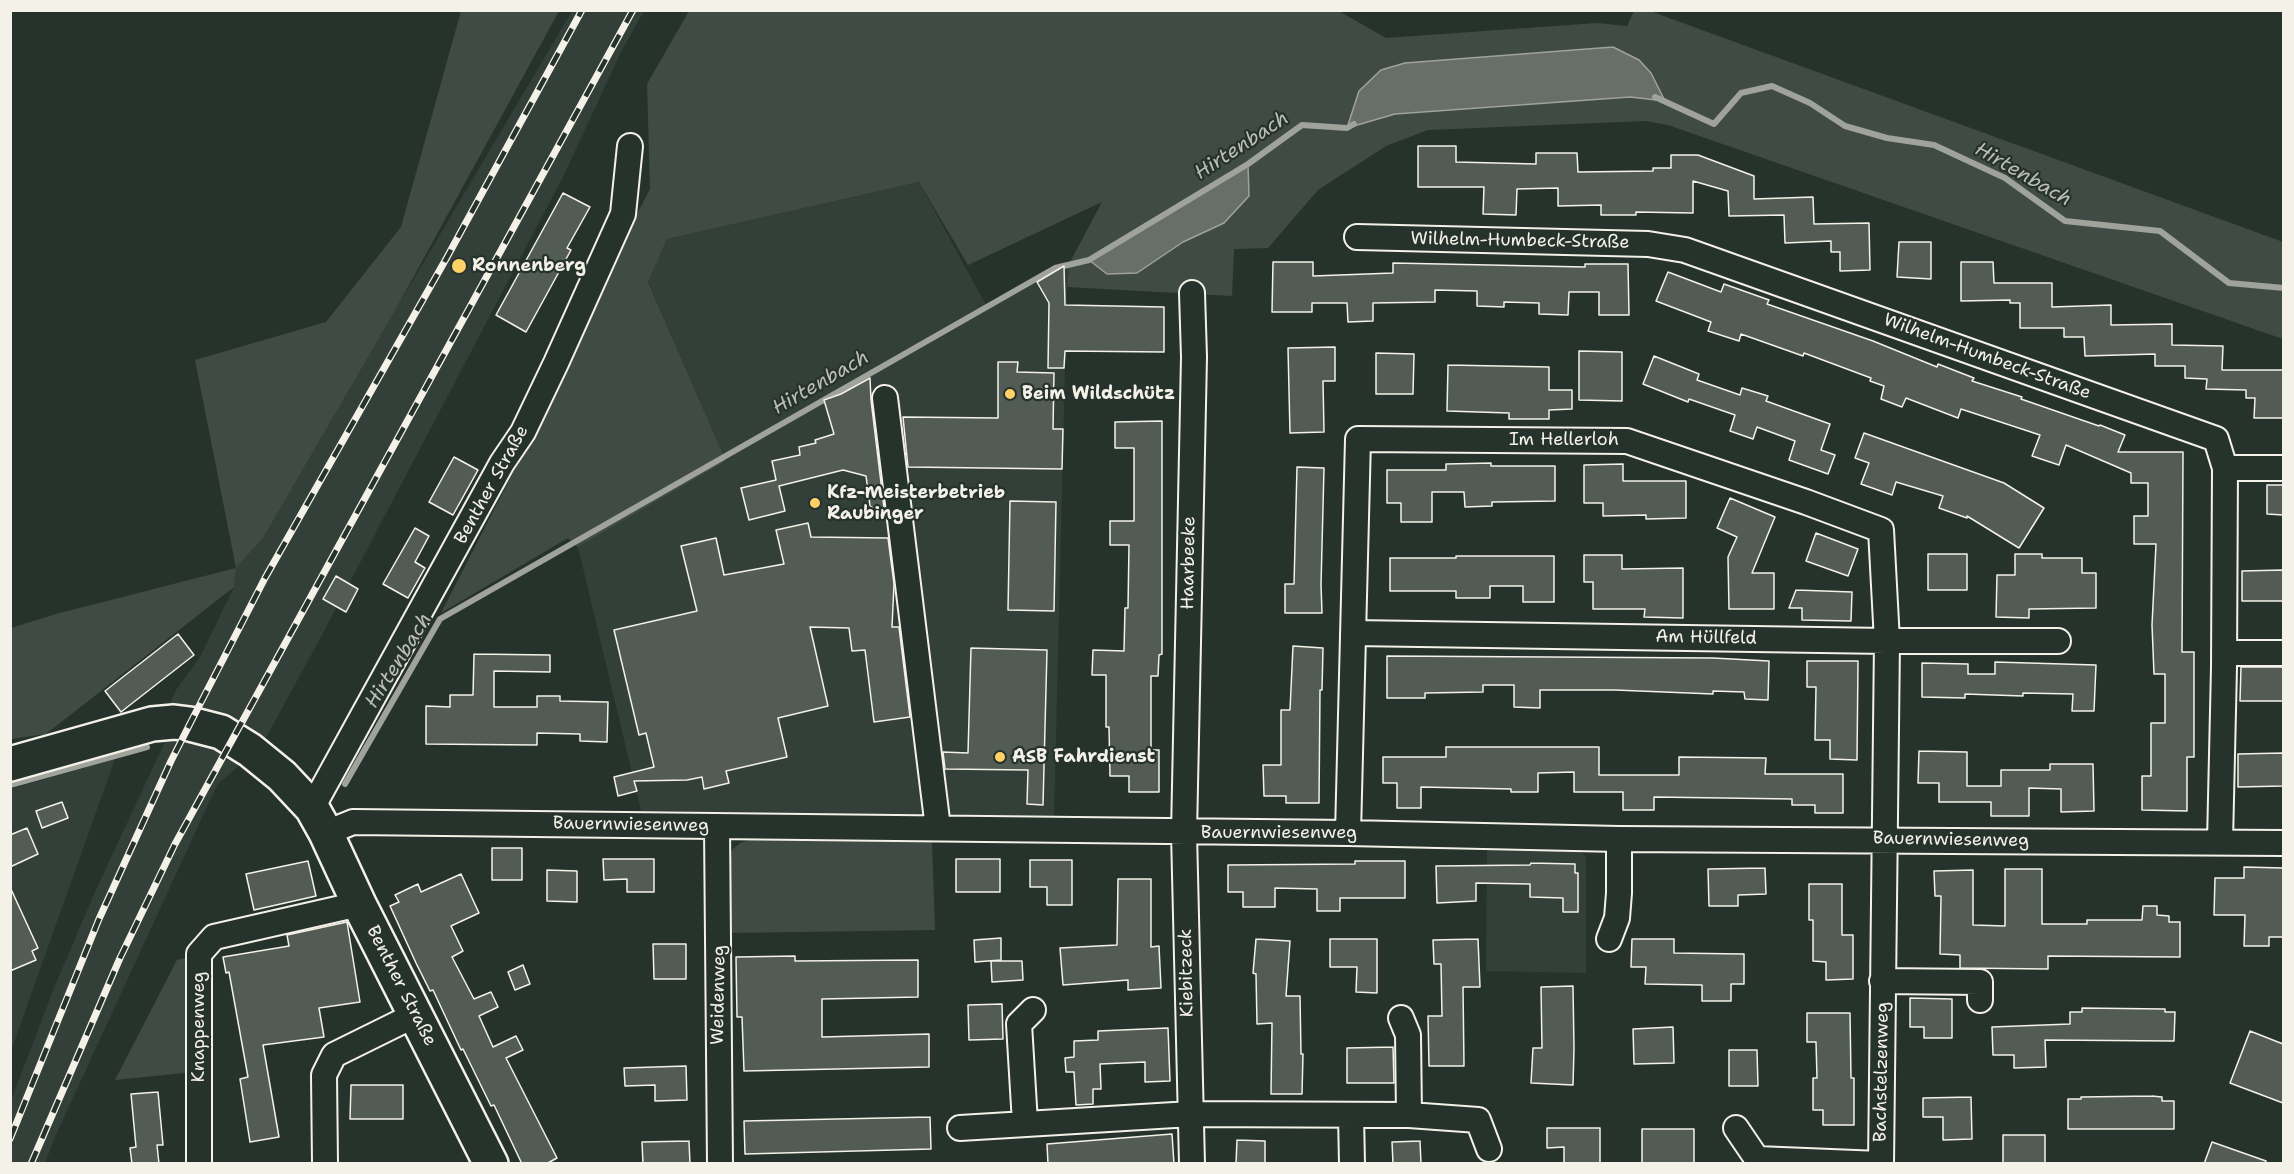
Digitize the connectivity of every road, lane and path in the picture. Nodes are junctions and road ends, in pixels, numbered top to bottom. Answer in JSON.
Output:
{"nodes":[{"id":1,"x":630,"y":146,"type":"dead end"},
{"id":2,"x":1357,"y":237,"type":"dead end"},
{"id":3,"x":1192,"y":293,"type":"dead end"},
{"id":4,"x":885,"y":398,"type":"dead end"},
{"id":5,"x":2225,"y":468,"type":"junction"},
{"id":6,"x":2283,"y":468,"type":"edge"},
{"id":7,"x":1353,"y":633,"type":"junction"},
{"id":8,"x":2058,"y":641,"type":"dead end"},
{"id":9,"x":1887,"y":642,"type":"junction"},
{"id":10,"x":2224,"y":653,"type":"junction"},
{"id":11,"x":2283,"y":653,"type":"edge"},
{"id":12,"x":10,"y":764,"type":"edge"},
{"id":13,"x":319,"y":821,"type":"junction"},
{"id":14,"x":717,"y":827,"type":"junction"},
{"id":15,"x":938,"y":828,"type":"junction"},
{"id":16,"x":1184,"y":833,"type":"junction"},
{"id":17,"x":1348,"y":833,"type":"junction"},
{"id":18,"x":1885,"y":836,"type":"junction"},
{"id":19,"x":1619,"y":839,"type":"junction"},
{"id":20,"x":2220,"y":842,"type":"junction"},
{"id":21,"x":2283,"y":843,"type":"edge"},
{"id":22,"x":359,"y":904,"type":"junction"},
{"id":23,"x":1609,"y":939,"type":"dead end"},
{"id":24,"x":1882,"y":981,"type":"junction"},
{"id":25,"x":1980,"y":1000,"type":"dead end"},
{"id":26,"x":1033,"y":1010,"type":"dead end"},
{"id":27,"x":416,"y":1015,"type":"junction"},
{"id":28,"x":1401,"y":1018,"type":"dead end"},
{"id":29,"x":1191,"y":1114,"type":"junction"},
{"id":30,"x":1351,"y":1115,"type":"junction"},
{"id":31,"x":1409,"y":1115,"type":"junction"},
{"id":32,"x":1025,"y":1123,"type":"junction"},
{"id":33,"x":960,"y":1128,"type":"dead end"},
{"id":34,"x":1736,"y":1128,"type":"dead end"},
{"id":35,"x":1489,"y":1149,"type":"dead end"},
{"id":36,"x":199,"y":1164,"type":"edge"},
{"id":37,"x":325,"y":1164,"type":"edge"},
{"id":38,"x":491,"y":1164,"type":"edge"},
{"id":39,"x":720,"y":1164,"type":"edge"},
{"id":40,"x":1192,"y":1164,"type":"edge"},
{"id":41,"x":1352,"y":1164,"type":"edge"},
{"id":42,"x":1880,"y":1164,"type":"edge"}],
"edges":[{"from":1,"to":13,"type":"street","name":"Benther Straße"},
{"from":2,"to":5,"type":"street","name":"Wilhelm-Humbeck-Straße"},
{"from":3,"to":16,"type":"street","name":"Haarbeeke"},
{"from":4,"to":15,"type":"street"},
{"from":5,"to":6,"type":"street"},
{"from":5,"to":10,"type":"street","name":"Wilhelm-Humbeck-Straße"},
{"from":7,"to":9,"type":"street","name":"Am Hüllfeld"},
{"from":7,"to":9,"type":"street","name":"Im Hellerloh"},
{"from":7,"to":17,"type":"street","name":"Im Hellerloh"},
{"from":8,"to":9,"type":"street","name":"Am Hüllfeld"},
{"from":9,"to":18,"type":"street","name":"Im Hellerloh"},
{"from":10,"to":11,"type":"street"},
{"from":10,"to":20,"type":"street","name":"Wilhelm-Humbeck-Straße"},
{"from":12,"to":13,"type":"street","name":"Benther Straße"},
{"from":13,"to":14,"type":"street","name":"Bauernwiesenweg"},
{"from":13,"to":22,"type":"street","name":"Benther Straße"},
{"from":14,"to":15,"type":"street","name":"Bauernwiesenweg"},
{"from":14,"to":39,"type":"street","name":"Weidenweg"},
{"from":15,"to":16,"type":"street","name":"Bauernwiesenweg"},
{"from":16,"to":17,"type":"street","name":"Bauernwiesenweg"},
{"from":16,"to":29,"type":"street","name":"Kiebitzeck"},
{"from":17,"to":19,"type":"street","name":"Bauernwiesenweg"},
{"from":18,"to":19,"type":"street","name":"Bauernwiesenweg"},
{"from":18,"to":20,"type":"street","name":"Bauernwiesenweg"},
{"from":18,"to":24,"type":"street","name":"Bachstelzenweg"},
{"from":19,"to":23,"type":"street"},
{"from":20,"to":21,"type":"street","name":"Bauernwiesenweg"},
{"from":22,"to":27,"type":"street","name":"Benther Straße"},
{"from":22,"to":36,"type":"street","name":"Knappenweg"},
{"from":24,"to":25,"type":"street","name":"Bachstelzenweg"},
{"from":24,"to":42,"type":"street","name":"Bachstelzenweg"},
{"from":26,"to":32,"type":"street"},
{"from":27,"to":37,"type":"street"},
{"from":27,"to":38,"type":"street","name":"Benther Straße"},
{"from":28,"to":31,"type":"street"},
{"from":29,"to":30,"type":"street"},
{"from":29,"to":32,"type":"street"},
{"from":29,"to":40,"type":"street","name":"Kiebitzeck"},
{"from":30,"to":31,"type":"street"},
{"from":30,"to":41,"type":"street"},
{"from":31,"to":35,"type":"street"},
{"from":32,"to":33,"type":"street"},
{"from":34,"to":42,"type":"street","name":"Bachstelzenweg"}]}
